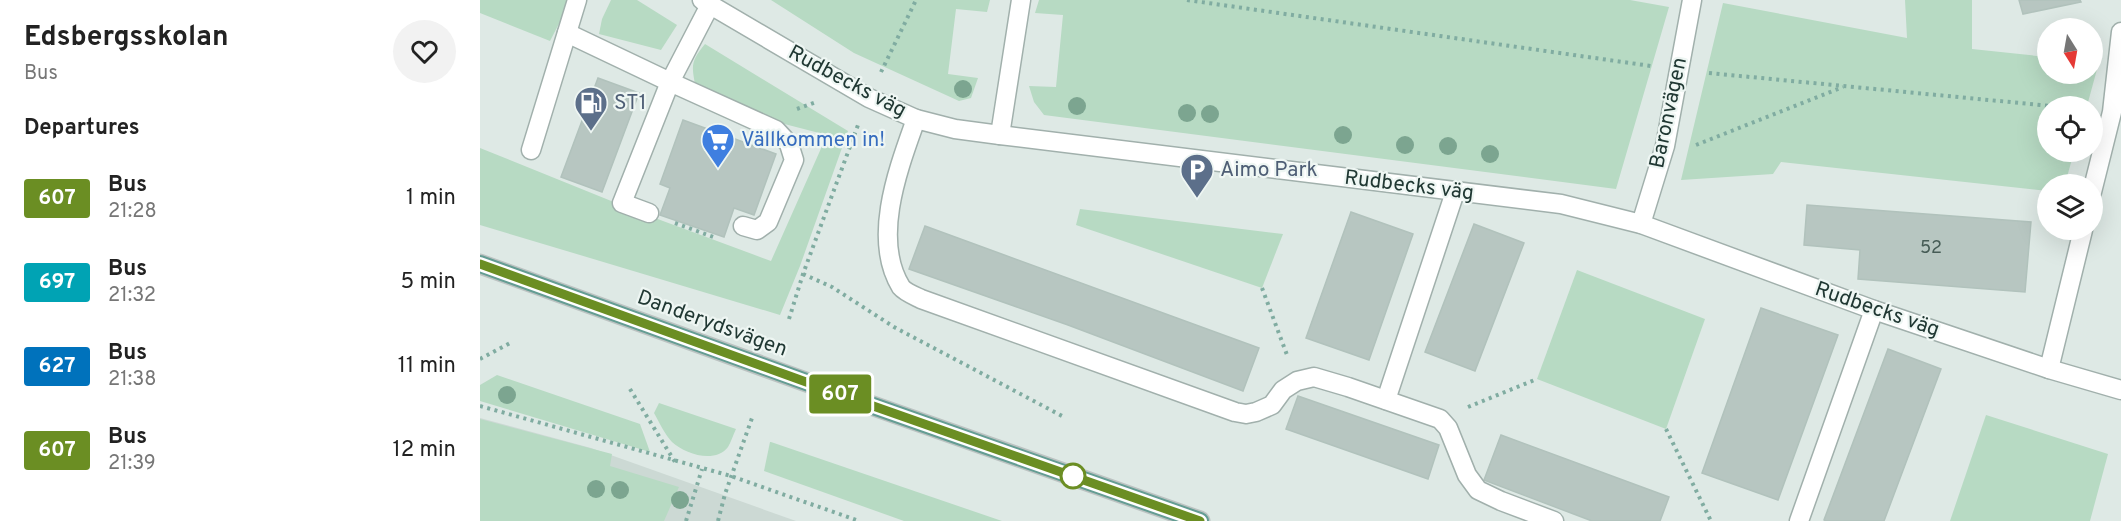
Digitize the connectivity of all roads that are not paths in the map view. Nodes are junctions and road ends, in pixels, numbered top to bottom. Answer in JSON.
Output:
{"nodes":[{"id":1,"x":577,"y":0,"type":"edge"},
{"id":2,"x":1021,"y":0,"type":"edge"},
{"id":3,"x":1692,"y":0,"type":"edge"},
{"id":4,"x":706,"y":3,"type":"edge"},
{"id":5,"x":2121,"y":32,"type":"edge"},
{"id":6,"x":567,"y":33,"type":"junction"},
{"id":7,"x":670,"y":82,"type":"junction"},
{"id":8,"x":916,"y":119,"type":"junction"},
{"id":9,"x":999,"y":135,"type":"junction"},
{"id":10,"x":531,"y":150,"type":"dead end"},
{"id":11,"x":2096,"y":174,"type":"edge"},
{"id":12,"x":1455,"y":192,"type":"junction"},
{"id":13,"x":649,"y":213,"type":"road end"},
{"id":14,"x":1641,"y":224,"type":"junction"},
{"id":15,"x":750,"y":228,"type":"road end"},
{"id":16,"x":2081,"y":240,"type":"edge"},
{"id":17,"x":480,"y":264,"type":"edge"},
{"id":18,"x":1874,"y":310,"type":"junction"},
{"id":19,"x":2049,"y":369,"type":"junction"},
{"id":20,"x":2121,"y":390,"type":"edge"},
{"id":21,"x":1386,"y":400,"type":"junction"},
{"id":22,"x":1200,"y":521,"type":"edge"},
{"id":23,"x":1554,"y":521,"type":"edge"},
{"id":24,"x":1799,"y":521,"type":"edge"}],
"edges":[{"from":1,"to":6,"type":"street"},
{"from":2,"to":9,"type":"street"},
{"from":3,"to":14,"type":"street","name":"Baronvägen"},
{"from":4,"to":7,"type":"street"},
{"from":4,"to":8,"type":"street","name":"Rudbecks väg"},
{"from":5,"to":11,"type":"street"},
{"from":6,"to":7,"type":"street"},
{"from":6,"to":10,"type":"street"},
{"from":7,"to":13,"type":"street"},
{"from":7,"to":15,"type":"street"},
{"from":8,"to":9,"type":"street","name":"Rudbecks väg"},
{"from":8,"to":21,"type":"street"},
{"from":9,"to":12,"type":"street","name":"Rudbecks väg"},
{"from":12,"to":14,"type":"street","name":"Rudbecks väg"},
{"from":12,"to":21,"type":"street"},
{"from":14,"to":18,"type":"street","name":"Rudbecks väg"},
{"from":16,"to":19,"type":"street"},
{"from":17,"to":22,"type":"main road","name":"Danderydsvägen"},
{"from":18,"to":19,"type":"street","name":"Rudbecks väg"},
{"from":18,"to":24,"type":"street"},
{"from":19,"to":20,"type":"street","name":"Rudbecks väg"},
{"from":21,"to":23,"type":"street"}]}
